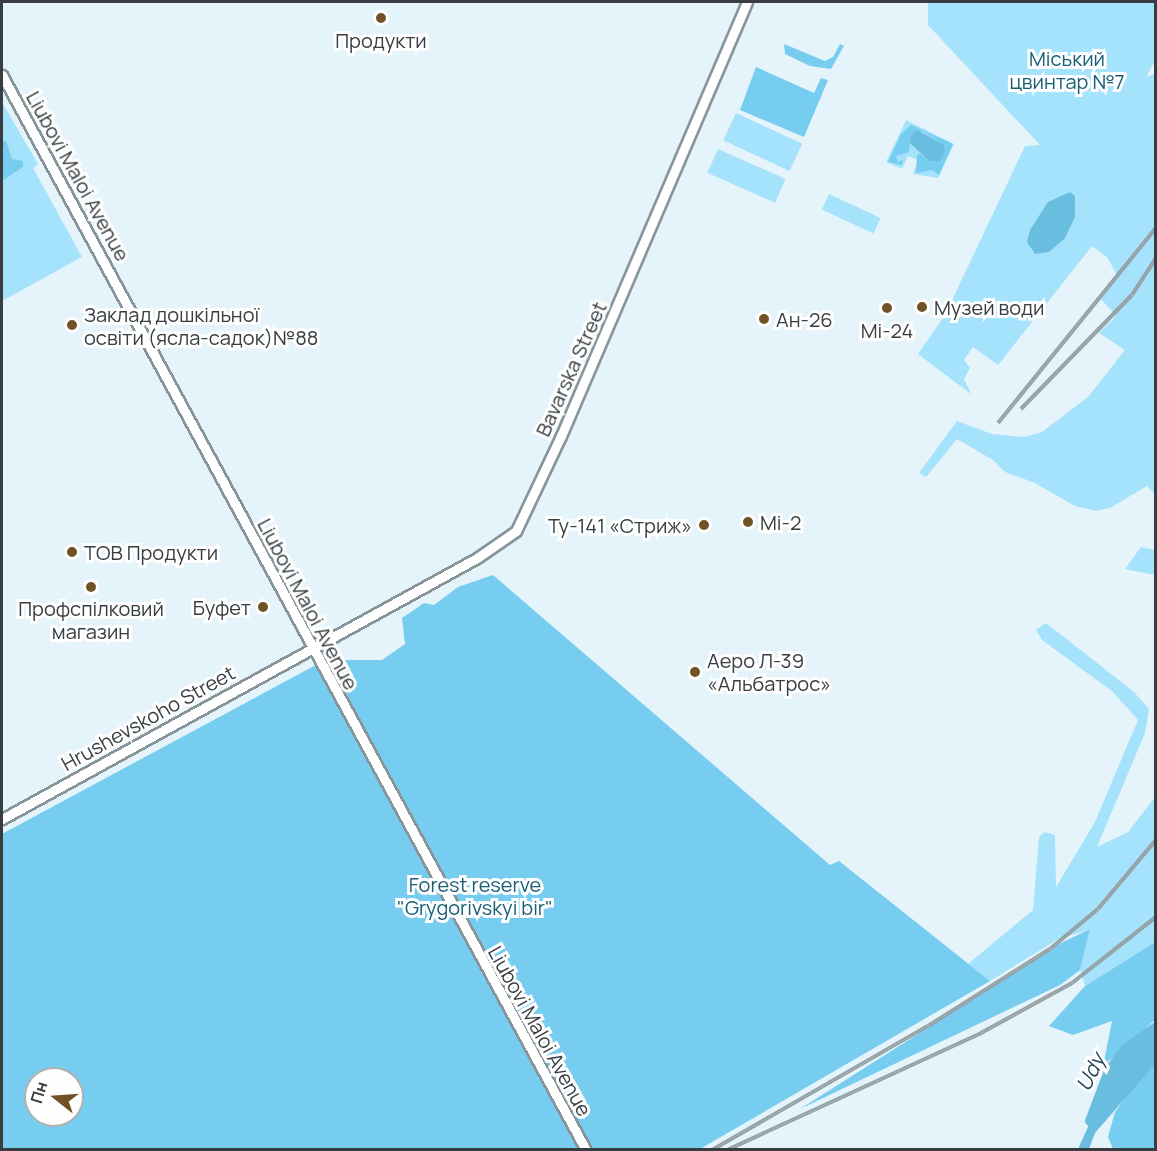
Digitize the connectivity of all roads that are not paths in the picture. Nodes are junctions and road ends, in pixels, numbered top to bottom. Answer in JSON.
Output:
{"nodes":[{"id":1,"x":747,"y":2,"type":"edge"},
{"id":2,"x":2,"y":75,"type":"edge"},
{"id":3,"x":311,"y":648,"type":"junction"},
{"id":4,"x":2,"y":819,"type":"edge"},
{"id":5,"x":586,"y":1149,"type":"edge"}],
"edges":[{"from":1,"to":3,"type":"main road","name":"Bavarska Street"},
{"from":2,"to":3,"type":"main road","name":"Liubovi Maloi Avenue"},
{"from":3,"to":4,"type":"main road","name":"Hrushevskoho Street"},
{"from":3,"to":5,"type":"main road","name":"Liubovi Maloi Avenue"}]}
